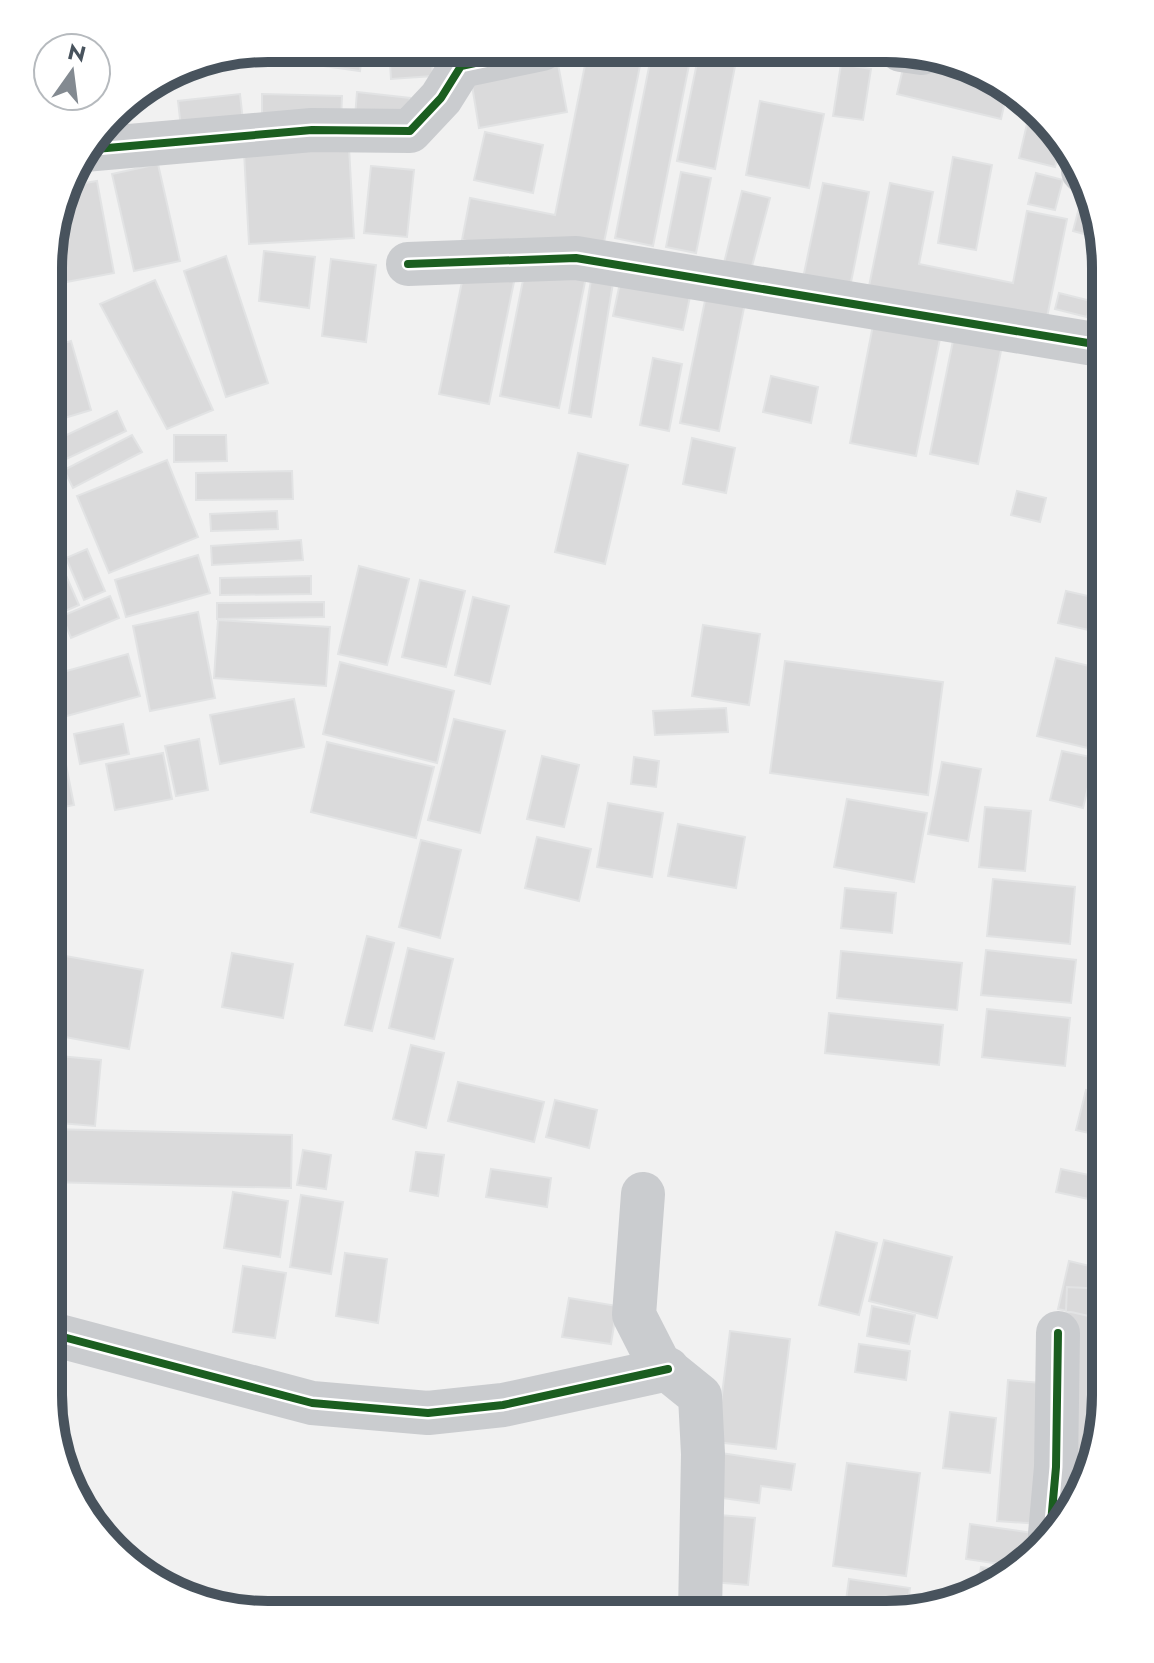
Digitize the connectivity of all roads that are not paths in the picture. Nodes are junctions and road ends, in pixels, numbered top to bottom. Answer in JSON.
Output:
{"nodes":[{"id":1,"x":480,"y":62,"type":"edge"},
{"id":2,"x":101,"y":149,"type":"edge"},
{"id":3,"x":408,"y":264,"type":"dead end"},
{"id":4,"x":1092,"y":344,"type":"edge"},
{"id":5,"x":643,"y":1194,"type":"dead end"},
{"id":6,"x":1058,"y":1333,"type":"dead end"},
{"id":7,"x":62,"y":1337,"type":"edge"},
{"id":8,"x":668,"y":1369,"type":"junction"},
{"id":9,"x":1052,"y":1516,"type":"edge"},
{"id":10,"x":700,"y":1601,"type":"edge"}],
"edges":[{"from":1,"to":2,"type":"street"},
{"from":3,"to":4,"type":"street"},
{"from":5,"to":8,"type":"street"},
{"from":6,"to":9,"type":"street"},
{"from":7,"to":8,"type":"street"},
{"from":8,"to":10,"type":"street"}]}
